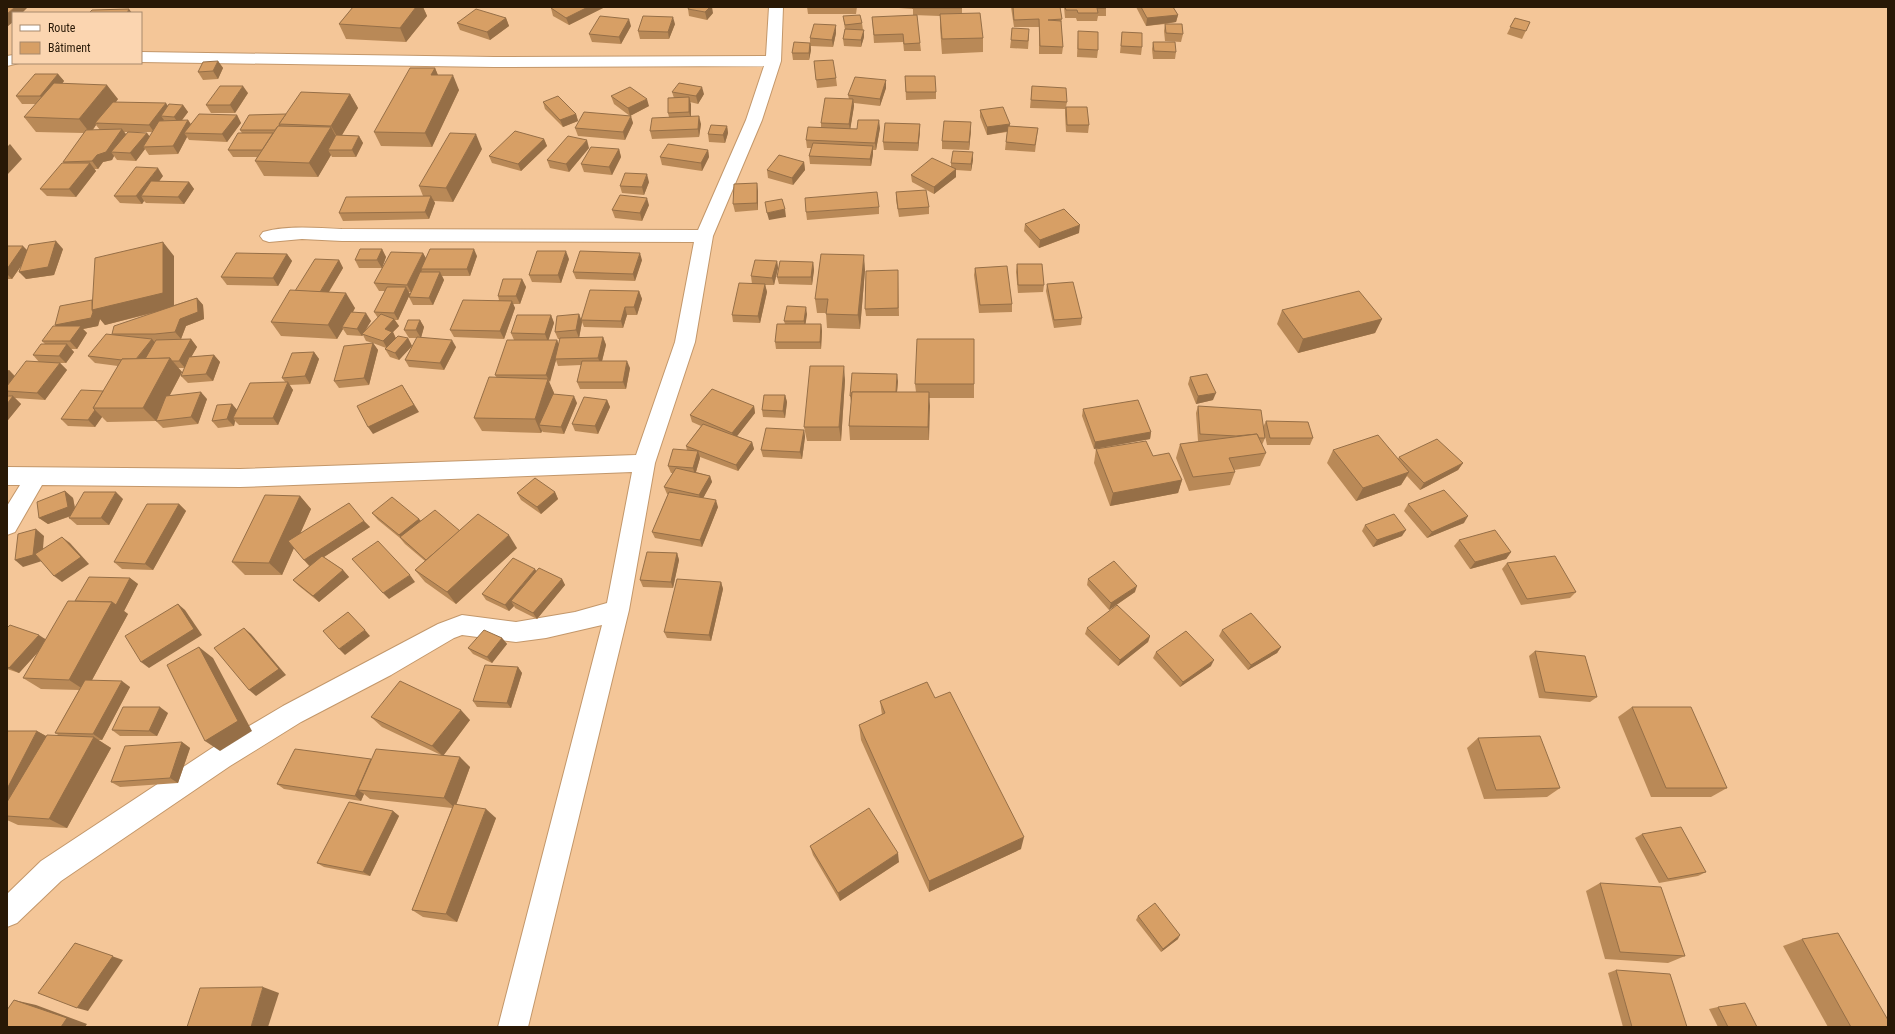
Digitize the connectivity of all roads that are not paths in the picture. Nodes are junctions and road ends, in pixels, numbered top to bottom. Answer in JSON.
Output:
{"nodes":[{"id":1,"x":776,"y":7,"type":"edge"},
{"id":2,"x":142,"y":57,"type":"edge"},
{"id":3,"x":773,"y":61,"type":"junction"},
{"id":4,"x":269,"y":236,"type":"dead end"},
{"id":5,"x":704,"y":236,"type":"junction"},
{"id":6,"x":644,"y":463,"type":"junction"},
{"id":7,"x":7,"y":476,"type":"edge"},
{"id":8,"x":36,"y":476,"type":"junction"},
{"id":9,"x":7,"y":526,"type":"edge"},
{"id":10,"x":617,"y":610,"type":"junction"},
{"id":11,"x":7,"y":913,"type":"edge"},
{"id":12,"x":513,"y":1027,"type":"edge"}],
"edges":[{"from":1,"to":3,"type":"street"},
{"from":2,"to":3,"type":"street"},
{"from":3,"to":5,"type":"street"},
{"from":4,"to":5,"type":"street"},
{"from":5,"to":6,"type":"street"},
{"from":6,"to":8,"type":"street"},
{"from":6,"to":10,"type":"street"},
{"from":7,"to":8,"type":"street"},
{"from":8,"to":9,"type":"street"},
{"from":10,"to":11,"type":"street"},
{"from":10,"to":12,"type":"street"}]}
